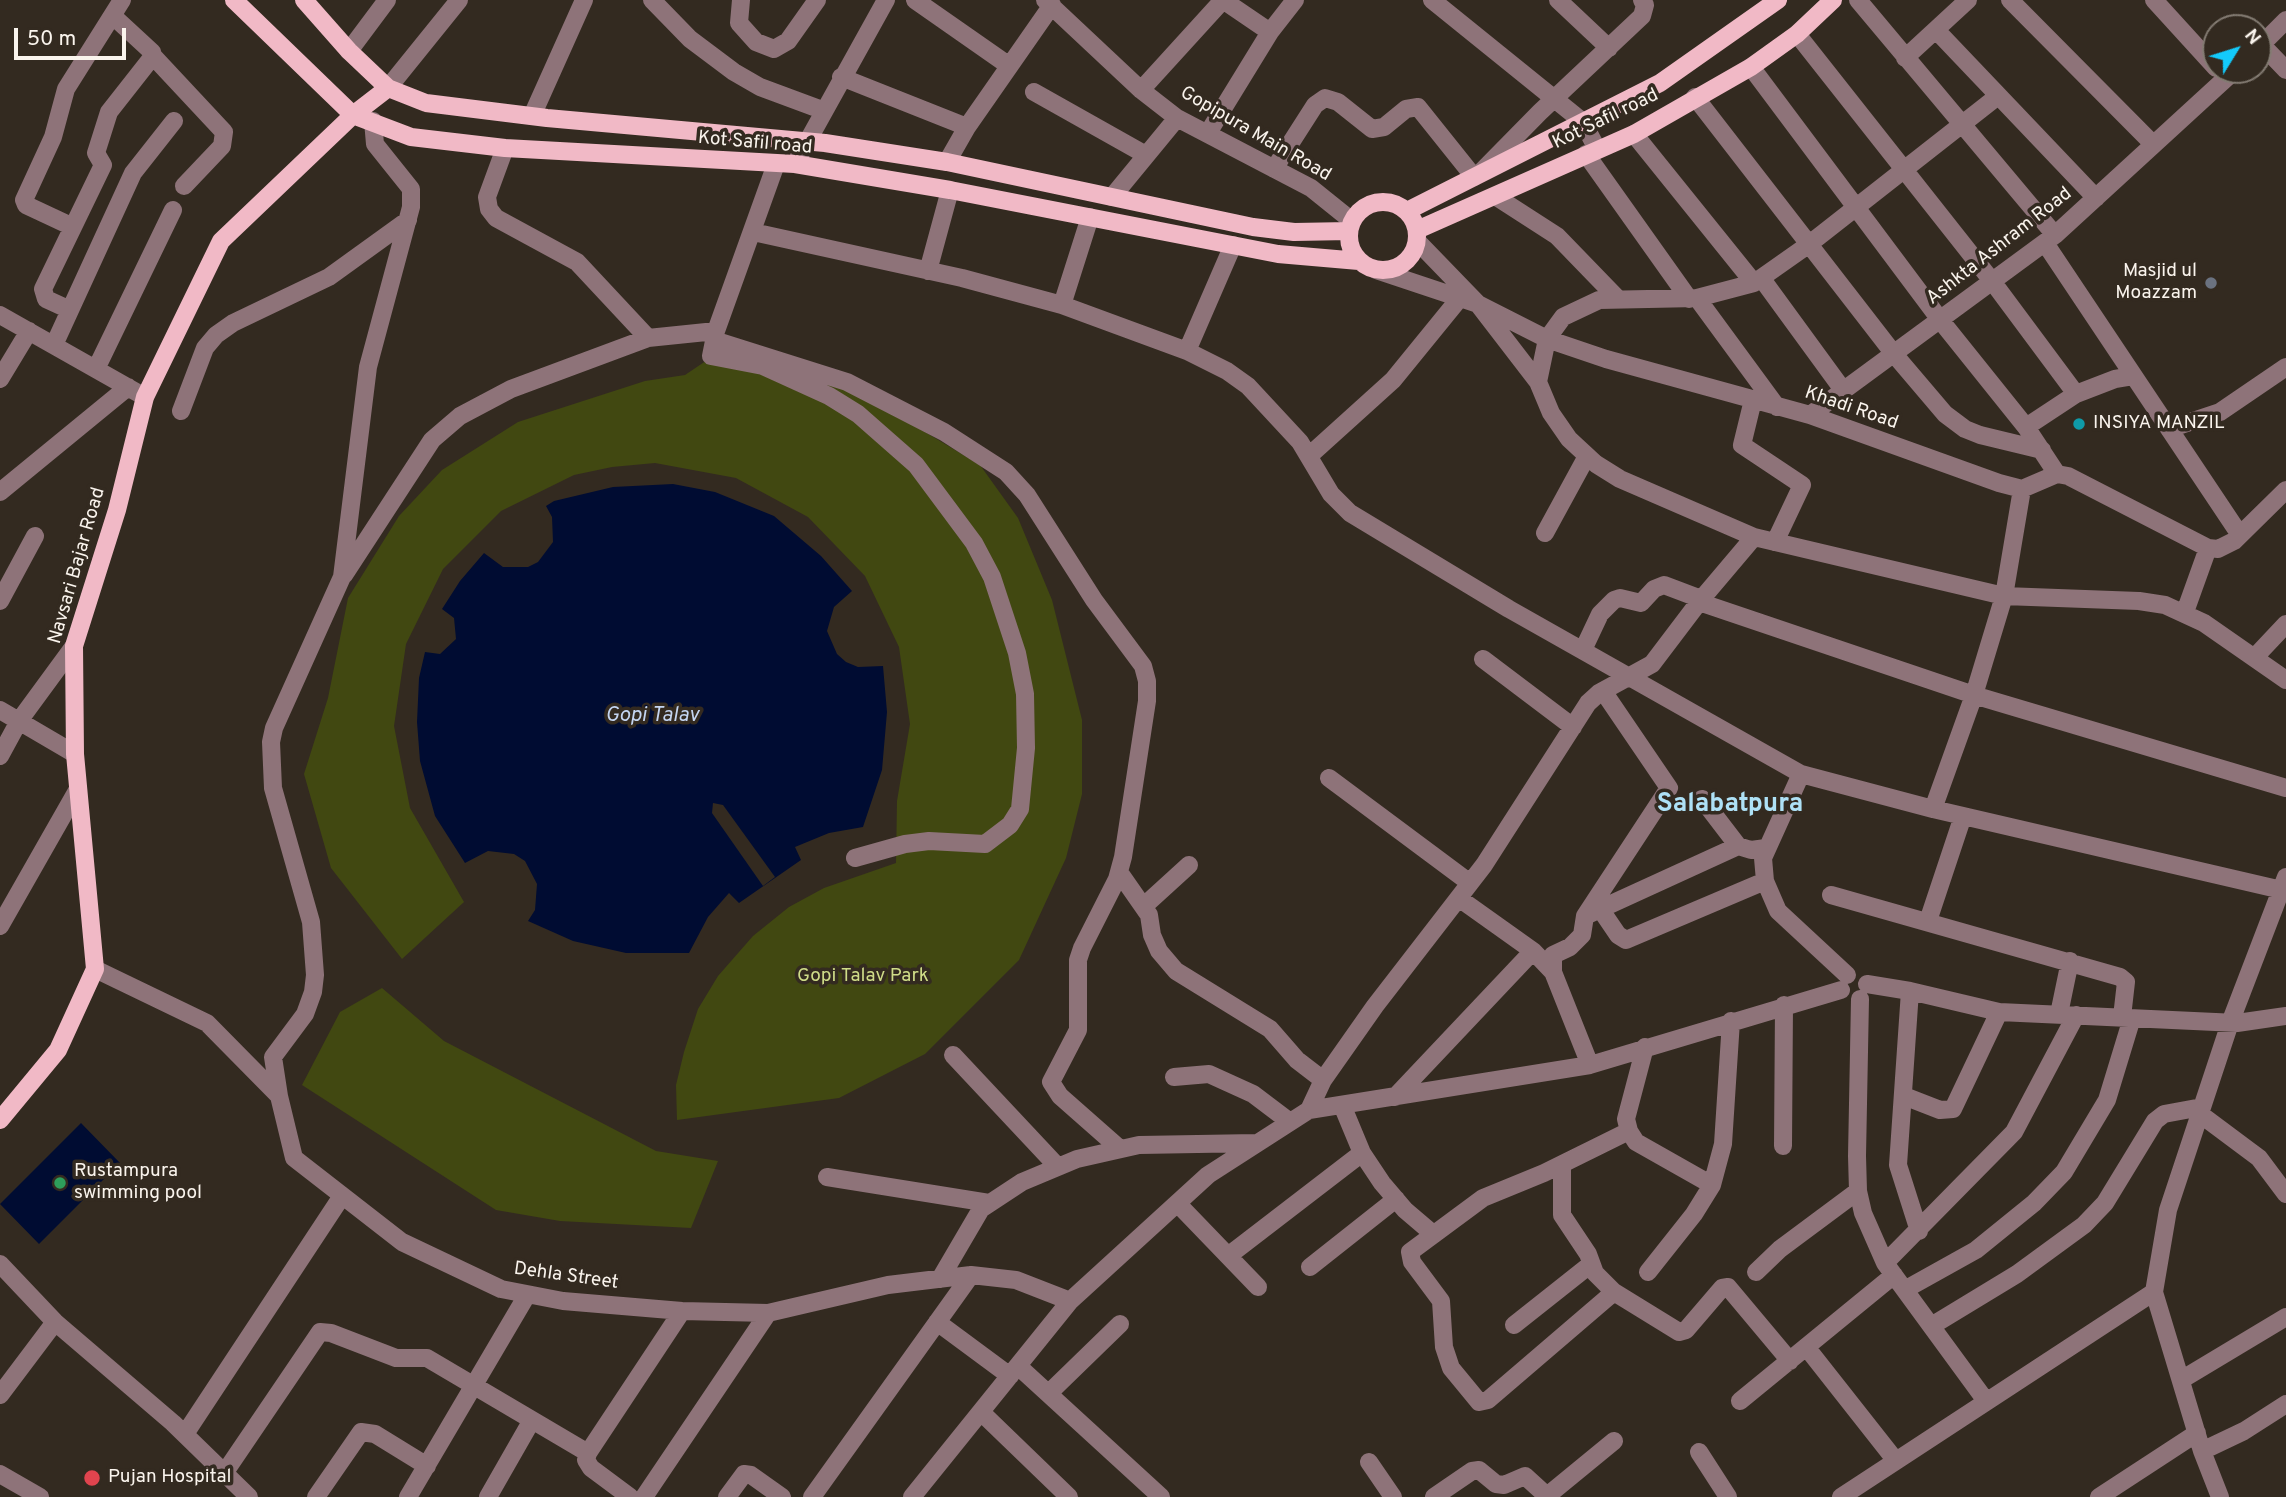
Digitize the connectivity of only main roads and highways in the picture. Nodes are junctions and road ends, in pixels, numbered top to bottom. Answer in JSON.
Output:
{"nodes":[{"id":1,"x":234,"y":0,"type":"edge"},
{"id":2,"x":304,"y":0,"type":"edge"},
{"id":3,"x":1778,"y":0,"type":"edge"},
{"id":4,"x":1833,"y":0,"type":"edge"},
{"id":5,"x":388,"y":88,"type":"junction"},
{"id":6,"x":354,"y":115,"type":"junction"},
{"id":7,"x":1407,"y":211,"type":"junction"},
{"id":8,"x":1350,"y":226,"type":"junction"},
{"id":9,"x":1417,"y":235,"type":"junction"},
{"id":10,"x":1359,"y":261,"type":"junction"},
{"id":11,"x":0,"y":1120,"type":"edge"}],
"edges":[{"from":1,"to":6,"type":"main road","name":"Kot Safil road"},
{"from":2,"to":5,"type":"main road"},
{"from":3,"to":7,"type":"main road","name":"Kot Safil road"},
{"from":4,"to":9,"type":"main road","name":"Kot Safil road"},
{"from":5,"to":6,"type":"main road","name":"Navsari Bajar Road"},
{"from":5,"to":8,"type":"main road"},
{"from":6,"to":10,"type":"main road","name":"Kot Safil road"},
{"from":6,"to":11,"type":"main road","name":"Navsari Bajar Road"},
{"from":7,"to":8,"type":"main road"},
{"from":7,"to":9,"type":"main road"},
{"from":8,"to":10,"type":"main road"},
{"from":9,"to":10,"type":"main road"}]}
